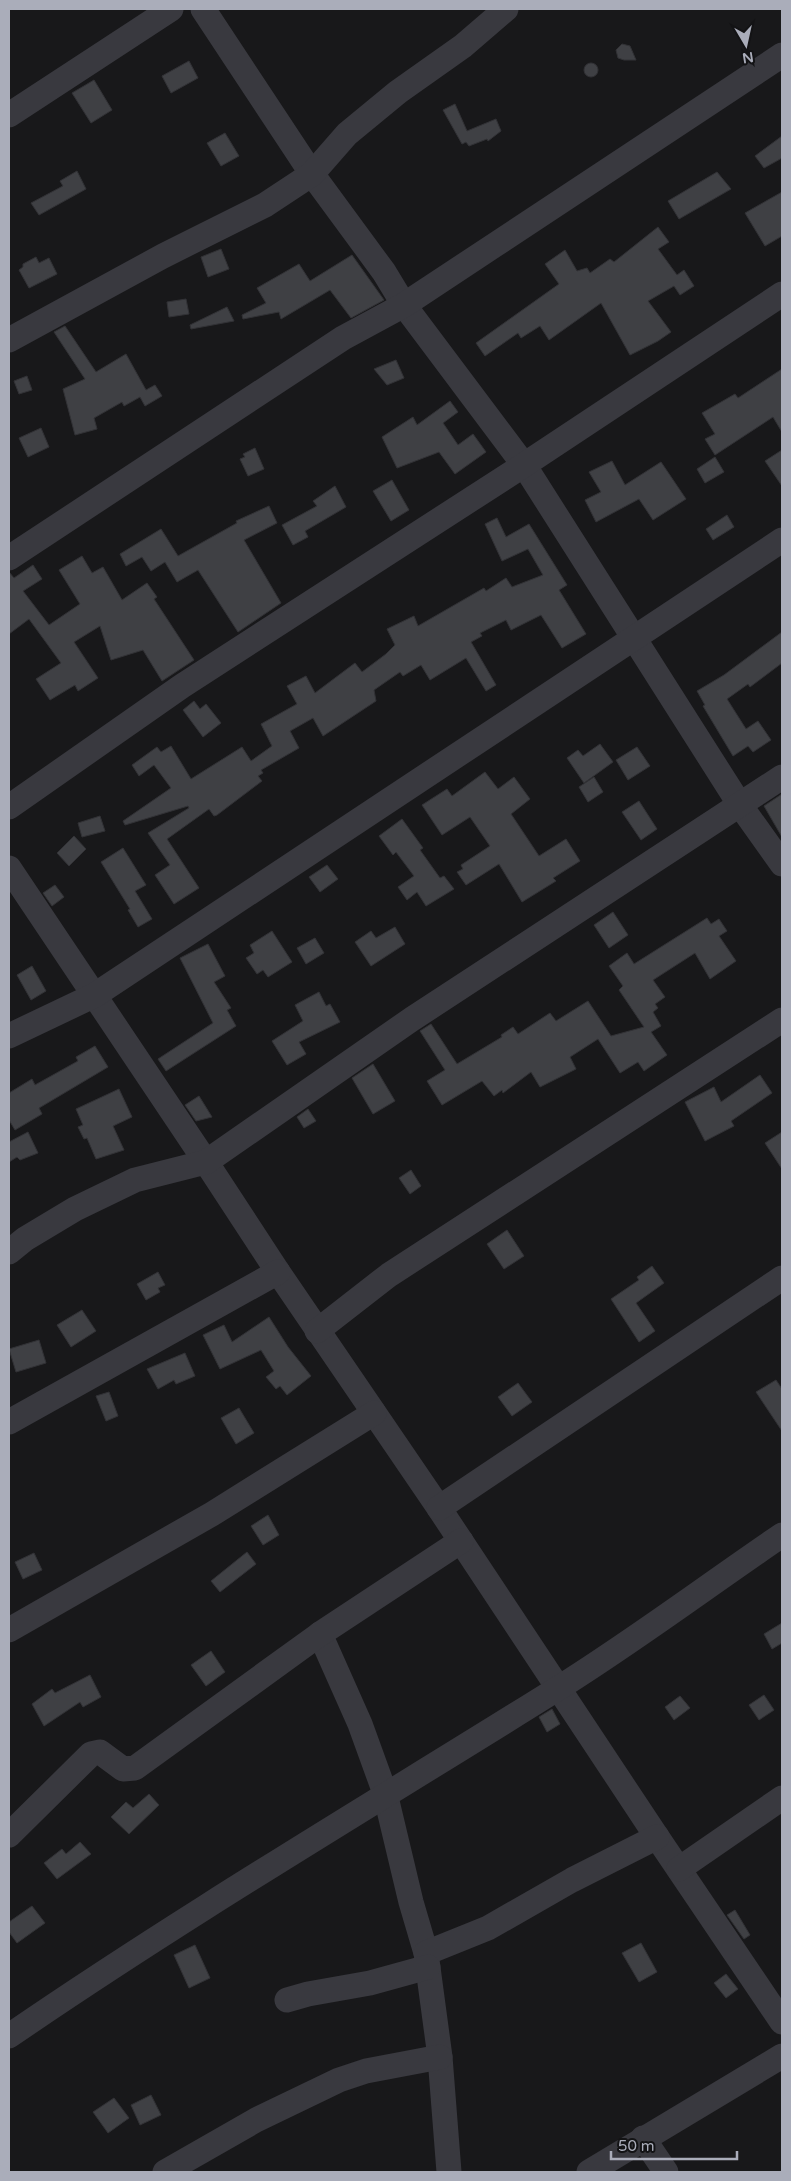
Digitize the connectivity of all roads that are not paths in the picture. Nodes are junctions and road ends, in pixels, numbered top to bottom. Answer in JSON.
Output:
{"nodes":[{"id":1,"x":171,"y":9,"type":"edge"},
{"id":2,"x":203,"y":9,"type":"edge"},
{"id":3,"x":506,"y":9,"type":"edge"},
{"id":4,"x":782,"y":55,"type":"edge"},
{"id":5,"x":9,"y":115,"type":"edge"},
{"id":6,"x":312,"y":174,"type":"junction"},
{"id":7,"x":782,"y":294,"type":"edge"},
{"id":8,"x":404,"y":305,"type":"junction"},
{"id":9,"x":9,"y":340,"type":"edge"},
{"id":10,"x":524,"y":465,"type":"junction"},
{"id":11,"x":782,"y":540,"type":"edge"},
{"id":12,"x":9,"y":558,"type":"edge"},
{"id":13,"x":634,"y":638,"type":"junction"},
{"id":14,"x":782,"y":777,"type":"edge"},
{"id":15,"x":740,"y":805,"type":"junction"},
{"id":16,"x":9,"y":807,"type":"edge"},
{"id":17,"x":782,"y":864,"type":"edge"},
{"id":18,"x":9,"y":868,"type":"edge"},
{"id":19,"x":95,"y":996,"type":"junction"},
{"id":20,"x":782,"y":1020,"type":"edge"},
{"id":21,"x":9,"y":1036,"type":"edge"},
{"id":22,"x":206,"y":1162,"type":"junction"},
{"id":23,"x":9,"y":1252,"type":"edge"},
{"id":24,"x":278,"y":1272,"type":"junction"},
{"id":25,"x":782,"y":1278,"type":"edge"},
{"id":26,"x":317,"y":1331,"type":"junction"},
{"id":27,"x":374,"y":1413,"type":"junction"},
{"id":28,"x":9,"y":1422,"type":"edge"},
{"id":29,"x":440,"y":1508,"type":"junction"},
{"id":30,"x":782,"y":1535,"type":"edge"},
{"id":31,"x":461,"y":1541,"type":"junction"},
{"id":32,"x":9,"y":1630,"type":"edge"},
{"id":33,"x":320,"y":1634,"type":"junction"},
{"id":34,"x":559,"y":1688,"type":"junction"},
{"id":35,"x":385,"y":1793,"type":"junction"},
{"id":36,"x":782,"y":1798,"type":"edge"},
{"id":37,"x":9,"y":1835,"type":"edge"},
{"id":38,"x":657,"y":1837,"type":"junction"},
{"id":39,"x":679,"y":1869,"type":"junction"},
{"id":40,"x":427,"y":1960,"type":"junction"},
{"id":41,"x":287,"y":2000,"type":"dead end"},
{"id":42,"x":782,"y":2022,"type":"edge"},
{"id":43,"x":9,"y":2036,"type":"edge"},
{"id":44,"x":782,"y":2056,"type":"edge"},
{"id":45,"x":440,"y":2057,"type":"junction"},
{"id":46,"x":643,"y":2138,"type":"junction"},
{"id":47,"x":165,"y":2172,"type":"edge"},
{"id":48,"x":449,"y":2172,"type":"edge"},
{"id":49,"x":589,"y":2172,"type":"edge"},
{"id":50,"x":666,"y":2172,"type":"edge"}],
"edges":[{"from":1,"to":5,"type":"street"},
{"from":2,"to":6,"type":"street"},
{"from":3,"to":6,"type":"street"},
{"from":4,"to":8,"type":"street"},
{"from":6,"to":8,"type":"street"},
{"from":6,"to":9,"type":"street"},
{"from":7,"to":10,"type":"street"},
{"from":8,"to":10,"type":"street"},
{"from":8,"to":12,"type":"street"},
{"from":10,"to":13,"type":"street"},
{"from":10,"to":16,"type":"street"},
{"from":11,"to":13,"type":"street"},
{"from":13,"to":15,"type":"street"},
{"from":13,"to":19,"type":"street"},
{"from":14,"to":15,"type":"street"},
{"from":15,"to":17,"type":"street"},
{"from":15,"to":22,"type":"street"},
{"from":18,"to":19,"type":"street"},
{"from":19,"to":21,"type":"street"},
{"from":19,"to":22,"type":"street"},
{"from":20,"to":26,"type":"street"},
{"from":22,"to":23,"type":"street"},
{"from":22,"to":24,"type":"street"},
{"from":24,"to":26,"type":"street"},
{"from":24,"to":28,"type":"street"},
{"from":25,"to":29,"type":"street"},
{"from":26,"to":27,"type":"street"},
{"from":27,"to":29,"type":"street"},
{"from":27,"to":32,"type":"street"},
{"from":29,"to":31,"type":"street"},
{"from":30,"to":34,"type":"street"},
{"from":31,"to":33,"type":"street"},
{"from":31,"to":34,"type":"street"},
{"from":33,"to":35,"type":"street"},
{"from":33,"to":37,"type":"street"},
{"from":34,"to":35,"type":"street"},
{"from":34,"to":38,"type":"street"},
{"from":35,"to":40,"type":"street"},
{"from":35,"to":43,"type":"street"},
{"from":36,"to":39,"type":"street"},
{"from":38,"to":39,"type":"street"},
{"from":38,"to":40,"type":"street"},
{"from":39,"to":42,"type":"street"},
{"from":40,"to":41,"type":"street"},
{"from":40,"to":45,"type":"street"},
{"from":44,"to":46,"type":"street"},
{"from":45,"to":47,"type":"street"},
{"from":45,"to":48,"type":"street"},
{"from":46,"to":49,"type":"street"},
{"from":46,"to":50,"type":"street"}]}
